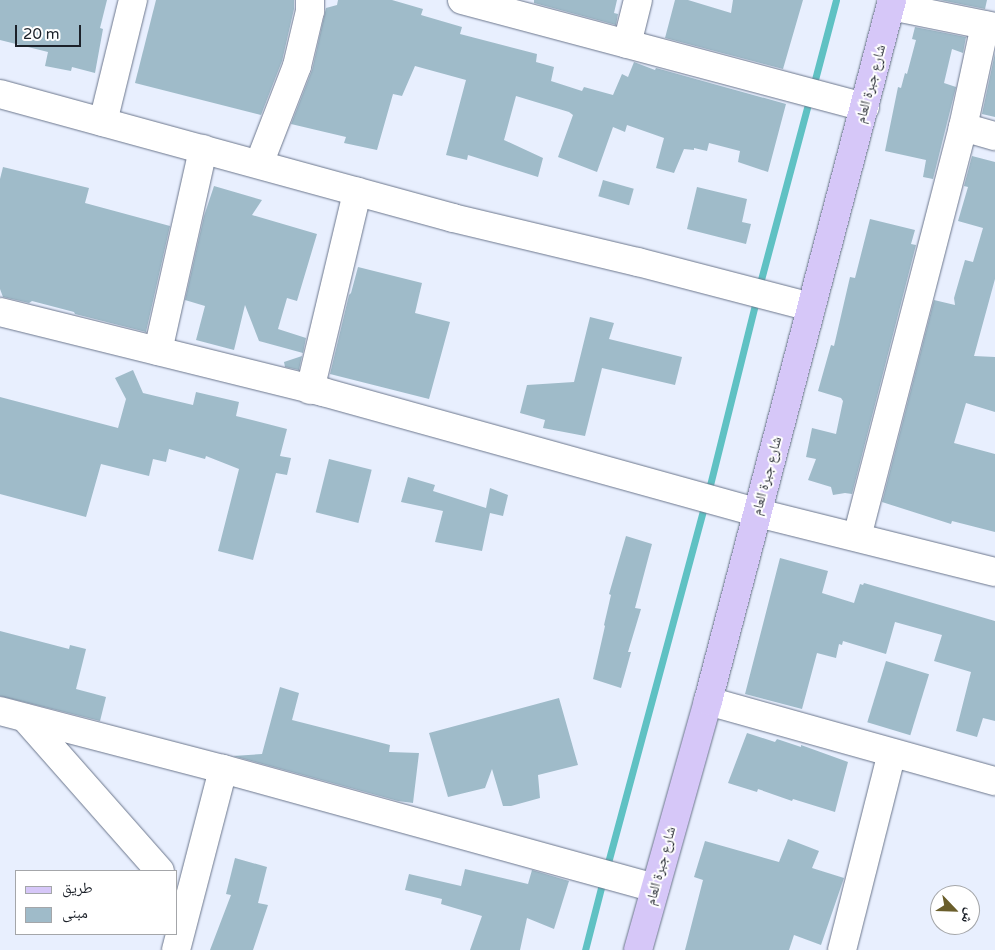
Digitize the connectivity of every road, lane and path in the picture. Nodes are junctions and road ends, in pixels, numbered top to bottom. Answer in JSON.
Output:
{"nodes":[{"id":1,"x":133,"y":0,"type":"edge"},
{"id":2,"x":310,"y":0,"type":"edge"},
{"id":3,"x":463,"y":0,"type":"edge"},
{"id":4,"x":638,"y":0,"type":"edge"},
{"id":5,"x":891,"y":3,"type":"edge"},
{"id":6,"x":990,"y":26,"type":"edge"},
{"id":7,"x":627,"y":44,"type":"junction"},
{"id":8,"x":0,"y":94,"type":"edge"},
{"id":9,"x":865,"y":107,"type":"junction"},
{"id":10,"x":103,"y":122,"type":"junction"},
{"id":11,"x":963,"y":127,"type":"junction"},
{"id":12,"x":995,"y":136,"type":"edge"},
{"id":13,"x":204,"y":150,"type":"junction"},
{"id":14,"x":258,"y":164,"type":"junction"},
{"id":15,"x":357,"y":192,"type":"junction"},
{"id":16,"x":811,"y":308,"type":"junction"},
{"id":17,"x":0,"y":312,"type":"edge"},
{"id":18,"x":158,"y":351,"type":"junction"},
{"id":19,"x":310,"y":390,"type":"junction"},
{"id":20,"x":758,"y":513,"type":"junction"},
{"id":21,"x":857,"y":537,"type":"junction"},
{"id":22,"x":995,"y":572,"type":"edge"},
{"id":23,"x":708,"y":701,"type":"junction"},
{"id":24,"x":12,"y":715,"type":"edge"},
{"id":25,"x":892,"y":754,"type":"junction"},
{"id":26,"x":224,"y":769,"type":"junction"},
{"id":27,"x":995,"y":781,"type":"edge"},
{"id":28,"x":159,"y":870,"type":"edge"},
{"id":29,"x":655,"y":888,"type":"junction"},
{"id":30,"x":182,"y":897,"type":"edge"},
{"id":31,"x":178,"y":932,"type":"edge"},
{"id":32,"x":178,"y":935,"type":"edge"},
{"id":33,"x":176,"y":950,"type":"edge"},
{"id":34,"x":638,"y":950,"type":"edge"},
{"id":35,"x":842,"y":950,"type":"edge"}],
"edges":[{"from":1,"to":10,"type":"street"},
{"from":2,"to":14,"type":"street"},
{"from":3,"to":7,"type":"street"},
{"from":4,"to":7,"type":"street"},
{"from":5,"to":6,"type":"street"},
{"from":5,"to":9,"type":"main road","name":"شارع جبرة العام"},
{"from":6,"to":11,"type":"street"},
{"from":7,"to":9,"type":"street"},
{"from":8,"to":10,"type":"street"},
{"from":9,"to":16,"type":"main road","name":"شارع جبرة العام"},
{"from":10,"to":13,"type":"street"},
{"from":11,"to":12,"type":"street"},
{"from":11,"to":21,"type":"street"},
{"from":13,"to":14,"type":"street"},
{"from":13,"to":18,"type":"street"},
{"from":14,"to":15,"type":"street"},
{"from":15,"to":16,"type":"street"},
{"from":15,"to":19,"type":"street"},
{"from":16,"to":20,"type":"main road","name":"شارع جبرة العام"},
{"from":17,"to":18,"type":"street"},
{"from":18,"to":19,"type":"street"},
{"from":19,"to":20,"type":"street"},
{"from":20,"to":21,"type":"street"},
{"from":20,"to":23,"type":"main road","name":"شارع جبرة العام"},
{"from":21,"to":22,"type":"street"},
{"from":23,"to":25,"type":"street"},
{"from":23,"to":29,"type":"main road","name":"شارع جبرة العام"},
{"from":24,"to":26,"type":"street"},
{"from":24,"to":28,"type":"street"},
{"from":25,"to":27,"type":"street"},
{"from":25,"to":35,"type":"street"},
{"from":26,"to":29,"type":"street"},
{"from":26,"to":30,"type":"street"},
{"from":29,"to":34,"type":"main road","name":"شارع جبرة العام"},
{"from":30,"to":31,"type":"street"},
{"from":32,"to":33,"type":"street"}]}
